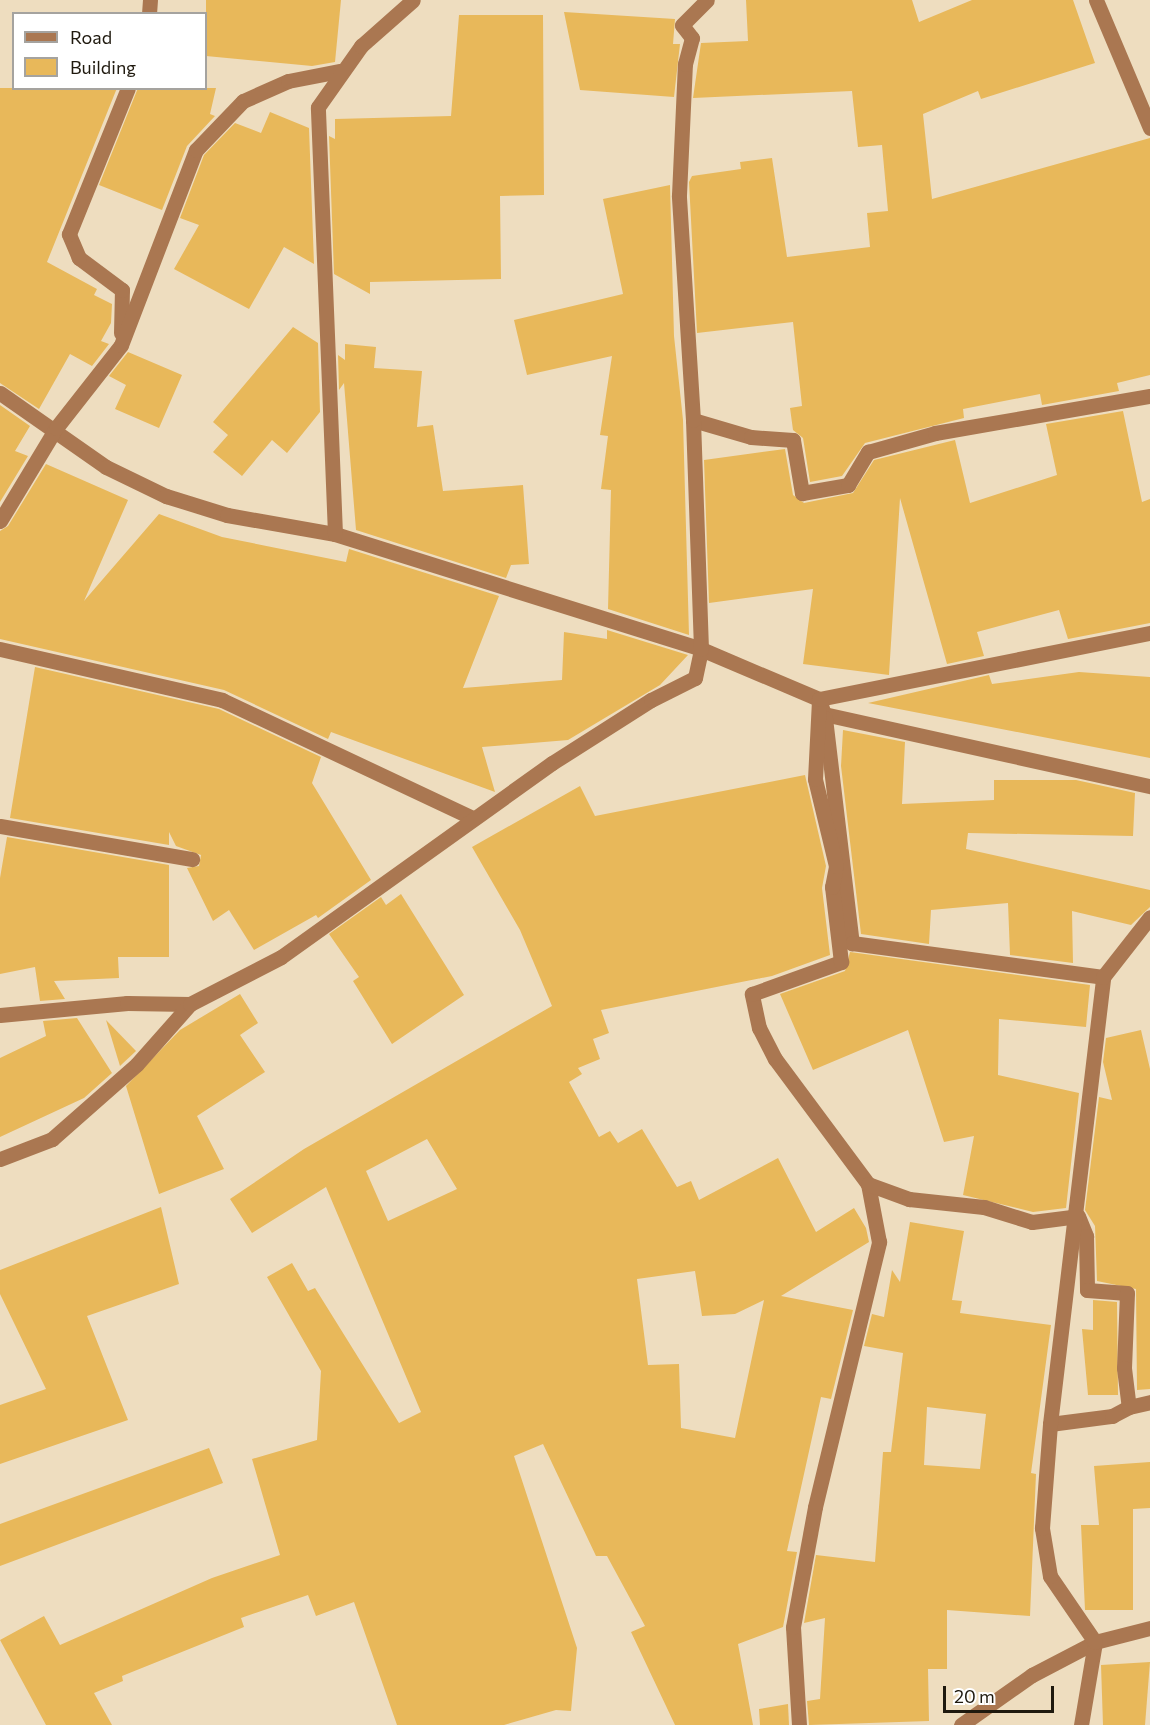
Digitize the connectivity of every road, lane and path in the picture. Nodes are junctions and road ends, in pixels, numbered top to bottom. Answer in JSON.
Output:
{"nodes":[{"id":1,"x":413,"y":0,"type":"edge"},
{"id":2,"x":707,"y":0,"type":"edge"},
{"id":3,"x":1096,"y":0,"type":"edge"},
{"id":4,"x":340,"y":71,"type":"junction"},
{"id":5,"x":127,"y":90,"type":"edge"},
{"id":6,"x":1150,"y":128,"type":"edge"},
{"id":7,"x":121,"y":345,"type":"junction"},
{"id":8,"x":0,"y":393,"type":"edge"},
{"id":9,"x":1150,"y":396,"type":"edge"},
{"id":10,"x":693,"y":420,"type":"junction"},
{"id":11,"x":56,"y":428,"type":"junction"},
{"id":12,"x":0,"y":521,"type":"edge"},
{"id":13,"x":335,"y":534,"type":"junction"},
{"id":14,"x":1150,"y":633,"type":"edge"},
{"id":15,"x":0,"y":649,"type":"edge"},
{"id":16,"x":701,"y":649,"type":"junction"},
{"id":17,"x":819,"y":699,"type":"junction"},
{"id":18,"x":824,"y":714,"type":"junction"},
{"id":19,"x":1150,"y":786,"type":"edge"},
{"id":20,"x":472,"y":819,"type":"junction"},
{"id":21,"x":0,"y":826,"type":"edge"},
{"id":22,"x":192,"y":859,"type":"dead end"},
{"id":23,"x":1150,"y":917,"type":"edge"},
{"id":24,"x":1103,"y":976,"type":"junction"},
{"id":25,"x":190,"y":1004,"type":"junction"},
{"id":26,"x":0,"y":1016,"type":"edge"},
{"id":27,"x":0,"y":1159,"type":"edge"},
{"id":28,"x":868,"y":1185,"type":"junction"},
{"id":29,"x":1071,"y":1216,"type":"junction"},
{"id":30,"x":1150,"y":1402,"type":"edge"},
{"id":31,"x":1129,"y":1407,"type":"junction"},
{"id":32,"x":1050,"y":1424,"type":"junction"},
{"id":33,"x":1150,"y":1628,"type":"edge"},
{"id":34,"x":1095,"y":1642,"type":"junction"},
{"id":35,"x":799,"y":1725,"type":"edge"},
{"id":36,"x":961,"y":1725,"type":"edge"},
{"id":37,"x":1081,"y":1725,"type":"edge"}],
"edges":[{"from":1,"to":4,"type":"street"},
{"from":2,"to":10,"type":"street"},
{"from":3,"to":6,"type":"street"},
{"from":4,"to":7,"type":"street"},
{"from":4,"to":13,"type":"street"},
{"from":5,"to":7,"type":"street"},
{"from":7,"to":11,"type":"street"},
{"from":8,"to":11,"type":"street"},
{"from":9,"to":10,"type":"street"},
{"from":10,"to":16,"type":"street"},
{"from":11,"to":12,"type":"street"},
{"from":11,"to":13,"type":"street"},
{"from":13,"to":16,"type":"street"},
{"from":14,"to":17,"type":"street"},
{"from":15,"to":20,"type":"street"},
{"from":16,"to":17,"type":"street"},
{"from":16,"to":20,"type":"street"},
{"from":17,"to":18,"type":"street"},
{"from":17,"to":28,"type":"street"},
{"from":18,"to":19,"type":"street"},
{"from":18,"to":24,"type":"street"},
{"from":20,"to":25,"type":"street"},
{"from":21,"to":22,"type":"street"},
{"from":23,"to":24,"type":"street"},
{"from":24,"to":29,"type":"street"},
{"from":25,"to":26,"type":"street"},
{"from":25,"to":27,"type":"street"},
{"from":28,"to":29,"type":"street"},
{"from":28,"to":35,"type":"street"},
{"from":29,"to":31,"type":"street"},
{"from":29,"to":32,"type":"street"},
{"from":30,"to":31,"type":"street"},
{"from":31,"to":32,"type":"street"},
{"from":32,"to":34,"type":"street"},
{"from":33,"to":34,"type":"street"},
{"from":34,"to":36,"type":"street"},
{"from":34,"to":37,"type":"street"}]}
